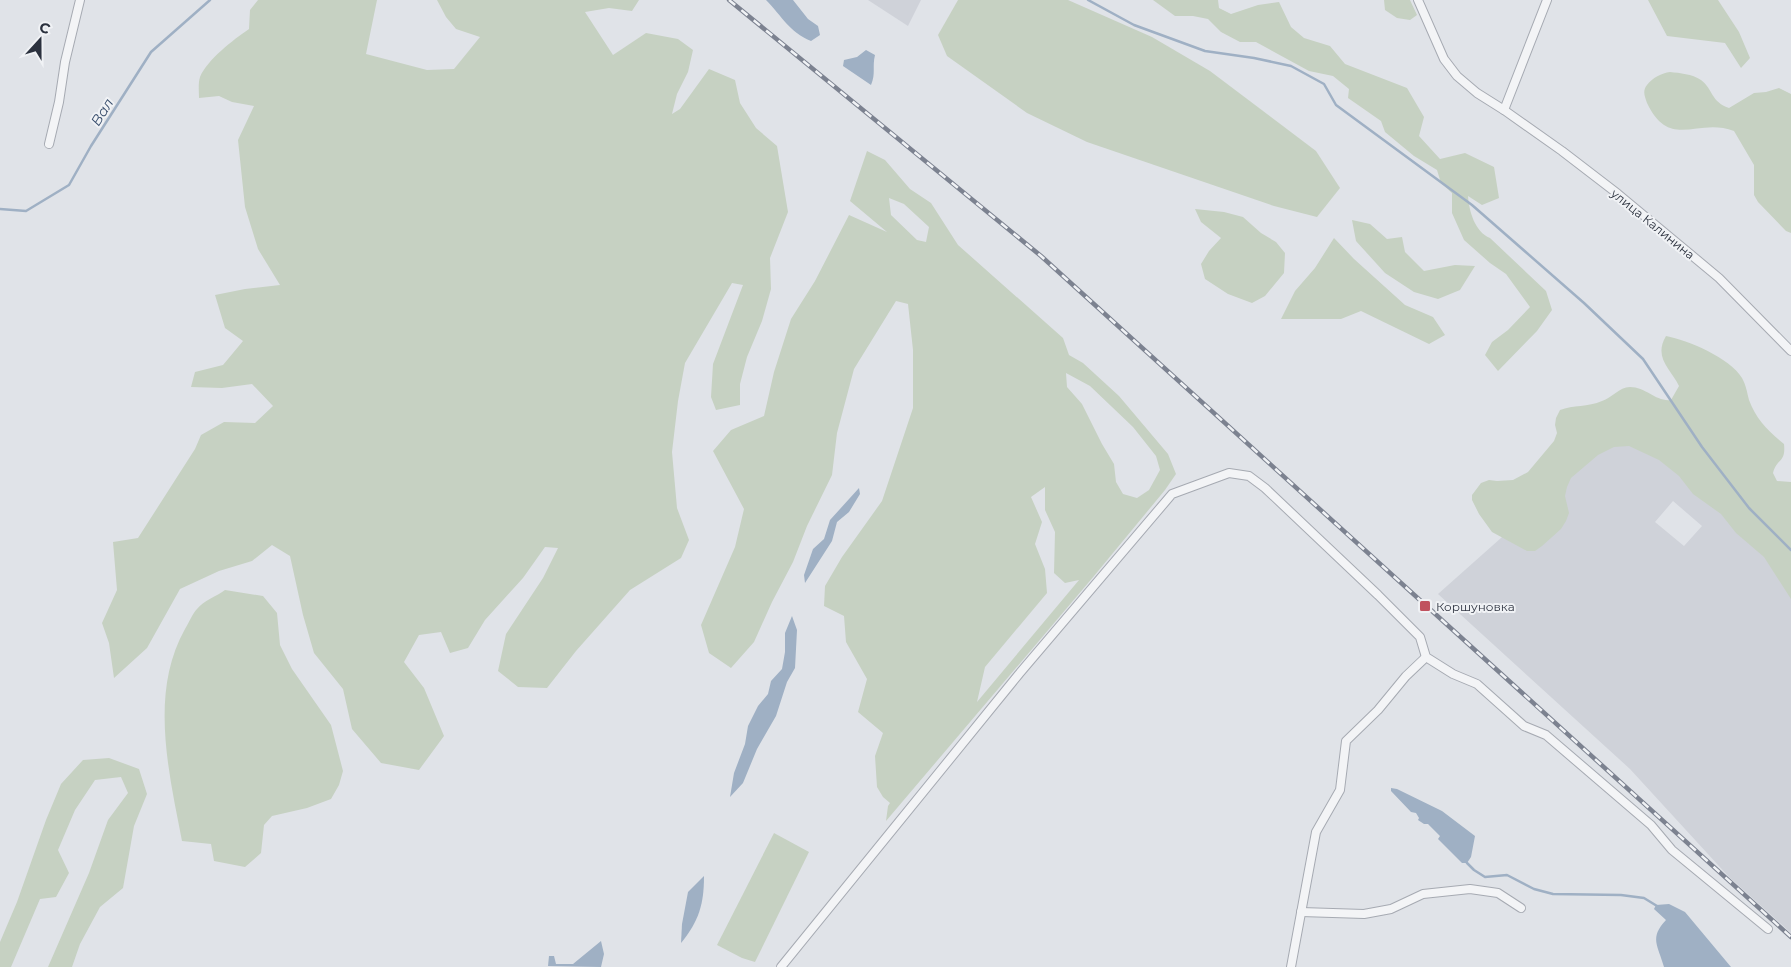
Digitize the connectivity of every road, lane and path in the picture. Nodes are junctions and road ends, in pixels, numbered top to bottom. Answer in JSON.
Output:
{"nodes":[{"id":1,"x":80,"y":0,"type":"edge"},
{"id":2,"x":1418,"y":0,"type":"edge"},
{"id":3,"x":1547,"y":0,"type":"edge"},
{"id":4,"x":1504,"y":110,"type":"junction"},
{"id":5,"x":49,"y":144,"type":"dead end"},
{"id":6,"x":1791,"y":351,"type":"edge"},
{"id":7,"x":1426,"y":657,"type":"junction"},
{"id":8,"x":1521,"y":908,"type":"dead end"},
{"id":9,"x":1301,"y":912,"type":"junction"},
{"id":10,"x":1768,"y":929,"type":"dead end"},
{"id":11,"x":781,"y":967,"type":"edge"},
{"id":12,"x":1291,"y":967,"type":"edge"}],
"edges":[{"from":1,"to":5,"type":"street"},
{"from":2,"to":4,"type":"street","name":"улица Калинина"},
{"from":3,"to":4,"type":"street"},
{"from":4,"to":6,"type":"street","name":"улица Калинина"},
{"from":7,"to":9,"type":"street"},
{"from":7,"to":10,"type":"street"},
{"from":7,"to":11,"type":"street"},
{"from":8,"to":9,"type":"street"},
{"from":9,"to":12,"type":"street"}]}
